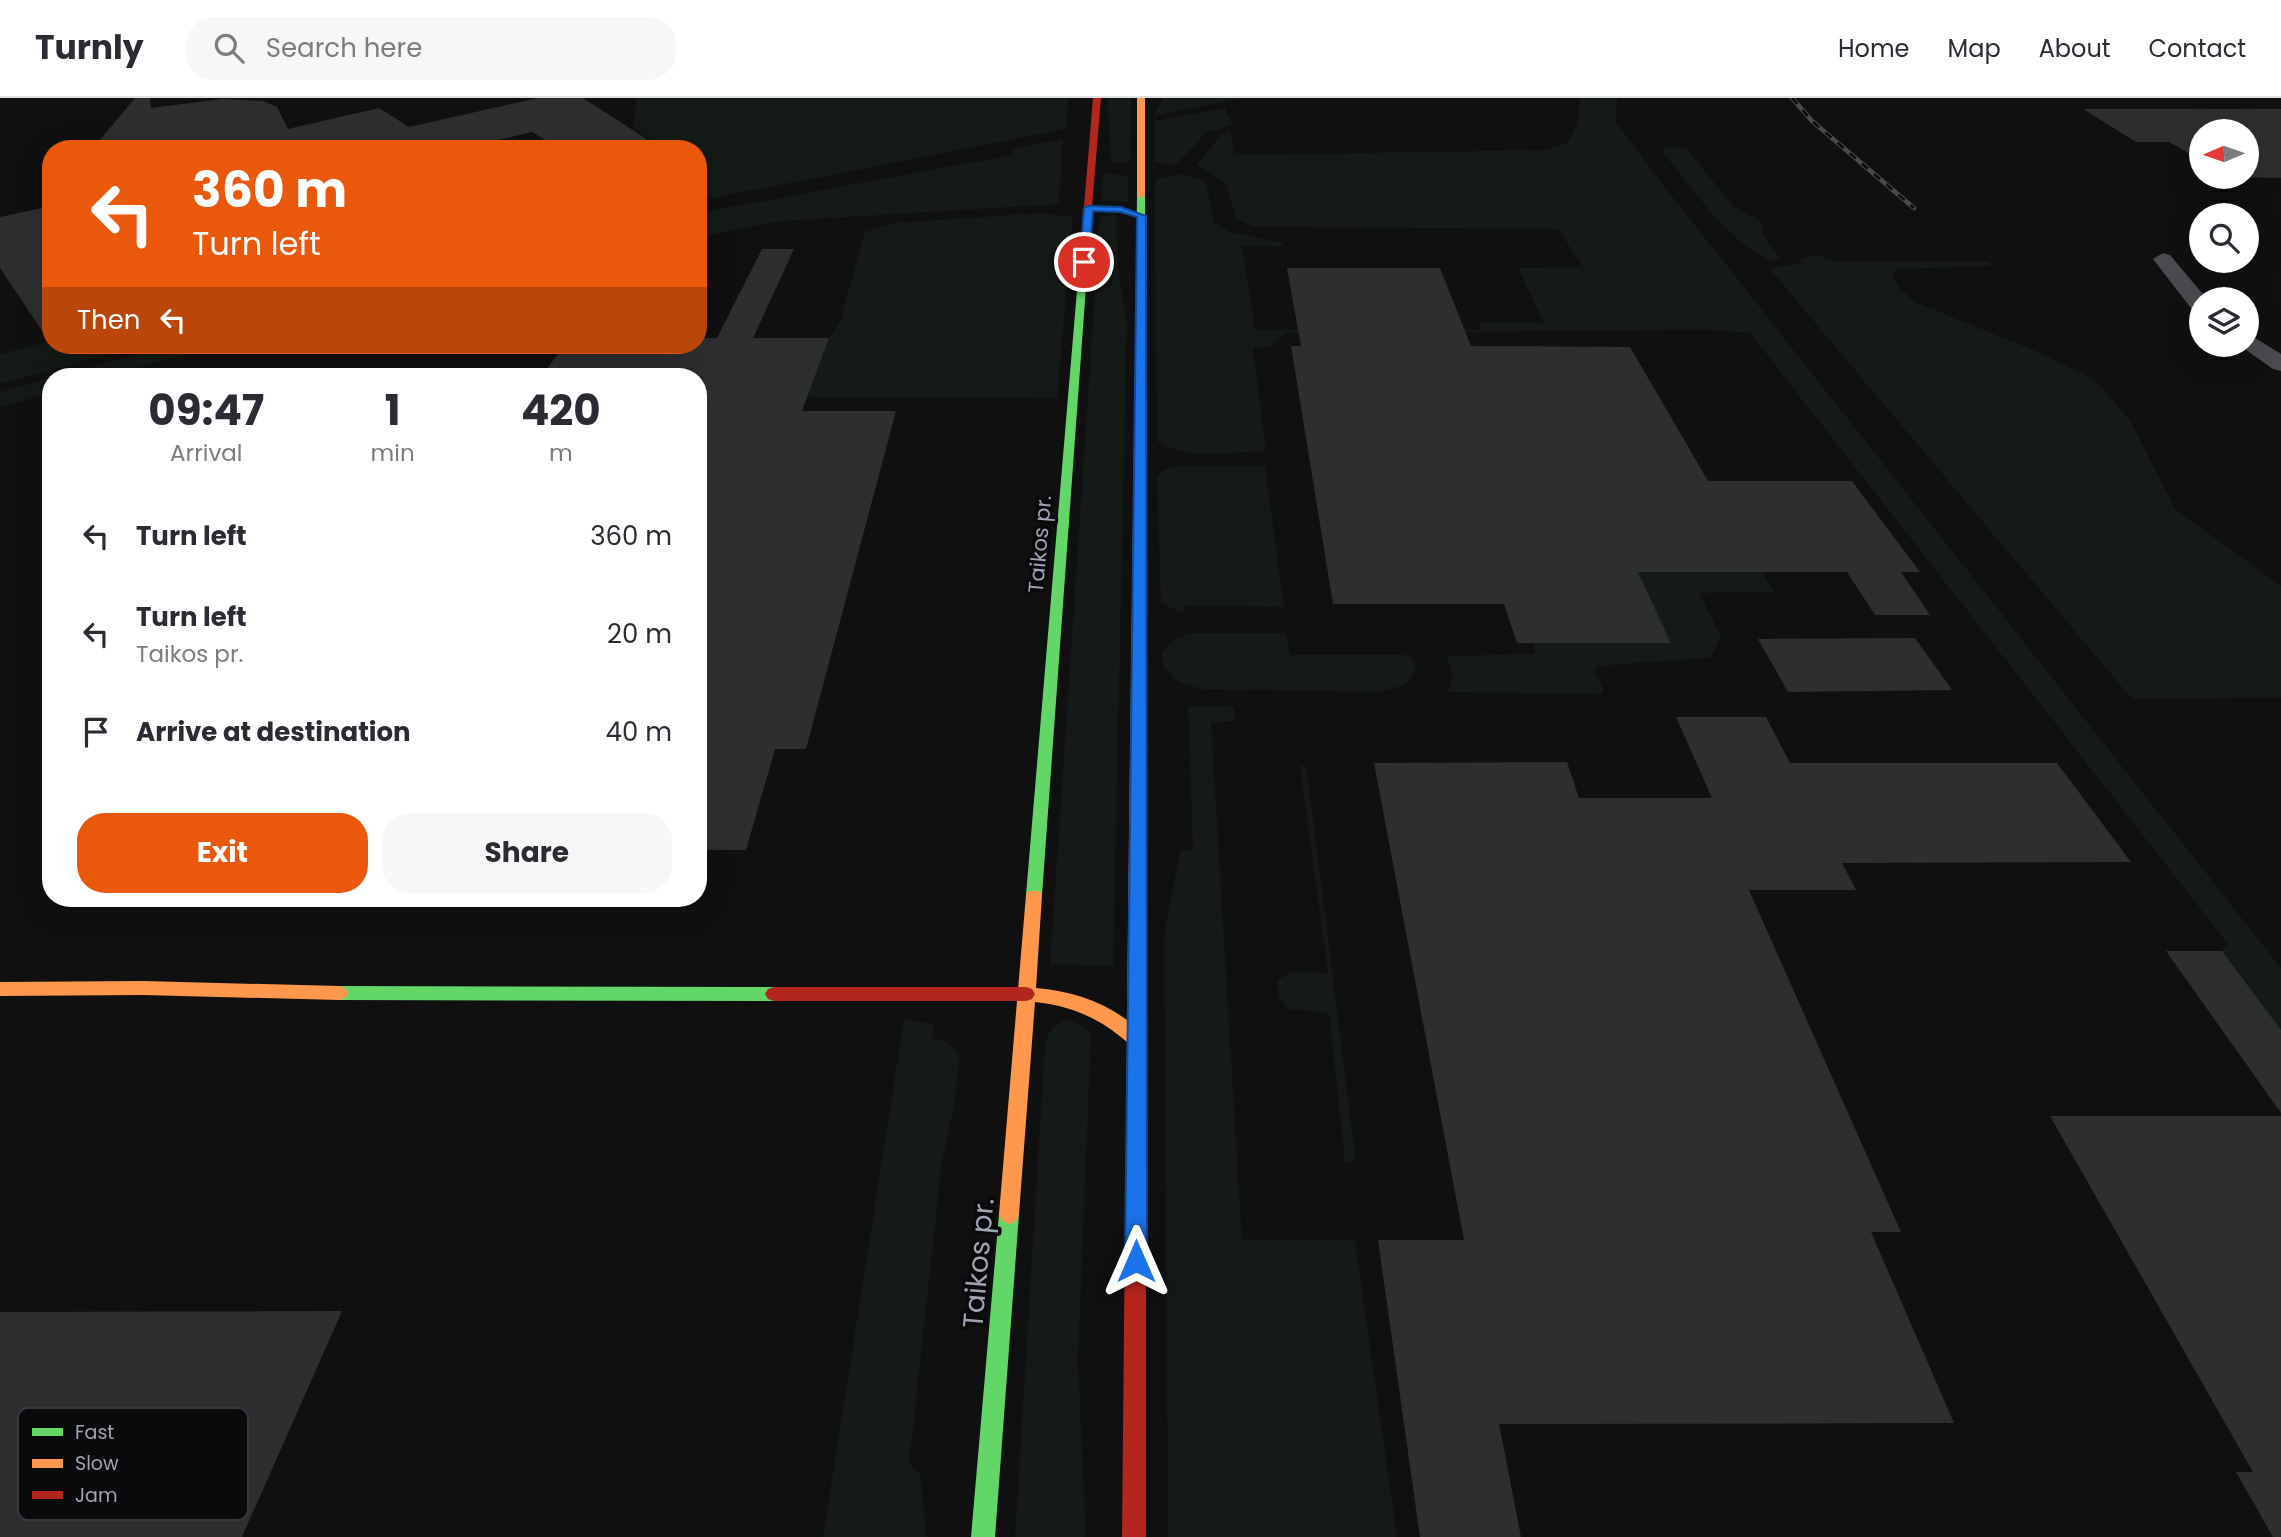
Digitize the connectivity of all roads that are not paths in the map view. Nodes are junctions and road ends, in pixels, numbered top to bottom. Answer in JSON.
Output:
{"nodes":[{"id":1,"x":1097,"y":98,"type":"edge"},
{"id":2,"x":1141,"y":98,"type":"edge"},
{"id":3,"x":1092,"y":162,"type":"junction"},
{"id":4,"x":1140,"y":170,"type":"junction"},
{"id":5,"x":1121,"y":209,"type":"dead end"},
{"id":6,"x":1141,"y":216,"type":"junction"},
{"id":7,"x":2163,"y":259,"type":"dead end"},
{"id":8,"x":2189,"y":291,"type":"edge"},
{"id":9,"x":2259,"y":348,"type":"edge"},
{"id":10,"x":2281,"y":364,"type":"edge"},
{"id":11,"x":0,"y":989,"type":"edge"},
{"id":12,"x":1026,"y":994,"type":"junction"},
{"id":13,"x":1138,"y":1040,"type":"junction"},
{"id":14,"x":983,"y":1537,"type":"edge"},
{"id":15,"x":1134,"y":1537,"type":"edge"}],
"edges":[{"from":1,"to":3,"type":"main road","name":"Taikos pr."},
{"from":2,"to":4,"type":"main road"},
{"from":3,"to":4,"type":"main road"},
{"from":3,"to":12,"type":"main road","name":"Taikos pr."},
{"from":4,"to":6,"type":"main road"},
{"from":5,"to":6,"type":"main road"},
{"from":6,"to":13,"type":"main road"},
{"from":7,"to":8,"type":"street"},
{"from":9,"to":10,"type":"street"},
{"from":11,"to":12,"type":"main road"},
{"from":12,"to":13,"type":"main road"},
{"from":12,"to":14,"type":"main road","name":"Taikos pr."},
{"from":13,"to":15,"type":"main road"}]}
